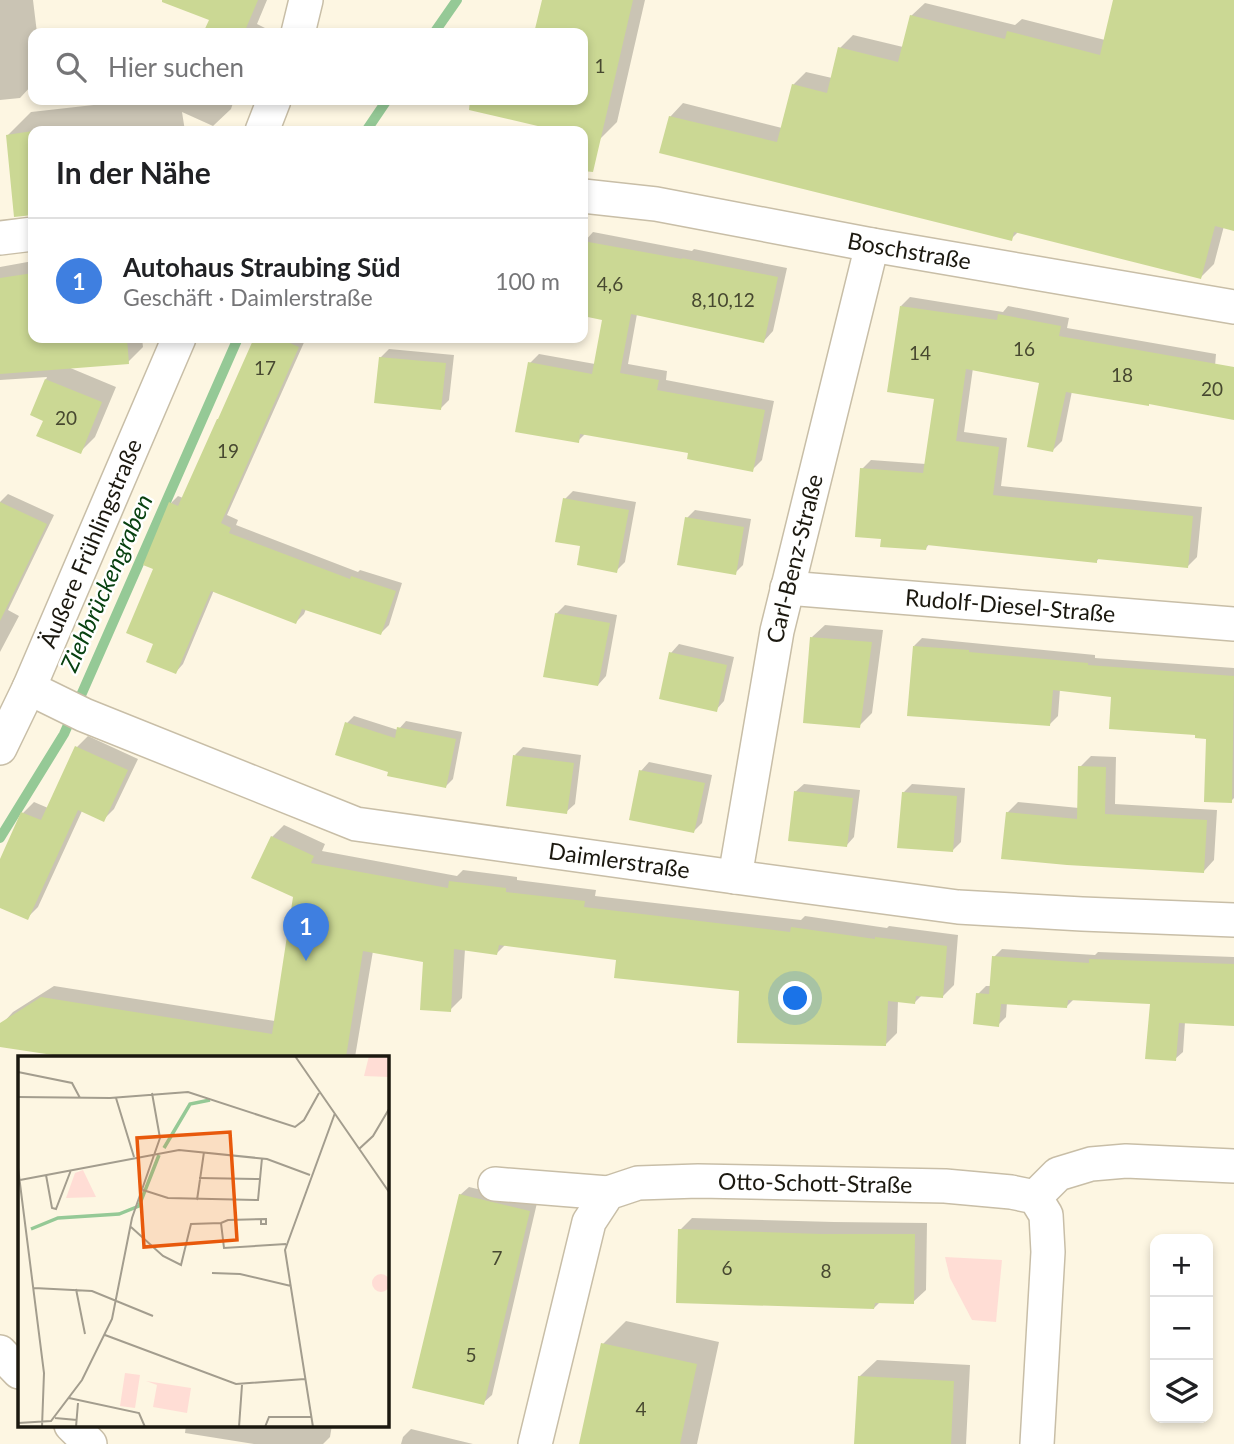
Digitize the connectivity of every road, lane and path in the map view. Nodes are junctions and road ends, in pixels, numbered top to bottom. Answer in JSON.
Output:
{"nodes":[{"id":1,"x":306,"y":0,"type":"edge"},
{"id":2,"x":299,"y":28,"type":"edge"},
{"id":3,"x":272,"y":105,"type":"edge"},
{"id":4,"x":264,"y":126,"type":"edge"},
{"id":5,"x":588,"y":197,"type":"edge"},
{"id":6,"x":28,"y":235,"type":"edge"},
{"id":7,"x":0,"y":238,"type":"edge"},
{"id":8,"x":872,"y":244,"type":"junction"},
{"id":9,"x":1234,"y":307,"type":"edge"},
{"id":10,"x":177,"y":343,"type":"edge"},
{"id":11,"x":787,"y":588,"type":"junction"},
{"id":12,"x":1234,"y":624,"type":"edge"},
{"id":13,"x":29,"y":688,"type":"junction"},
{"id":14,"x":0,"y":748,"type":"edge"},
{"id":15,"x":735,"y":877,"type":"junction"},
{"id":16,"x":1234,"y":920,"type":"edge"},
{"id":17,"x":1234,"y":1166,"type":"edge"},
{"id":18,"x":495,"y":1184,"type":"dead end"},
{"id":19,"x":608,"y":1193,"type":"junction"},
{"id":20,"x":1035,"y":1197,"type":"junction"},
{"id":21,"x":0,"y":1352,"type":"edge"},
{"id":22,"x":18,"y":1371,"type":"edge"},
{"id":23,"x":72,"y":1426,"type":"edge"},
{"id":24,"x":90,"y":1444,"type":"edge"},
{"id":25,"x":535,"y":1444,"type":"edge"},
{"id":26,"x":1037,"y":1444,"type":"edge"}],
"edges":[{"from":1,"to":2,"type":"street"},
{"from":3,"to":4,"type":"street"},
{"from":5,"to":8,"type":"street","name":"Boschstraße"},
{"from":6,"to":7,"type":"street"},
{"from":8,"to":9,"type":"street","name":"Boschstraße"},
{"from":8,"to":11,"type":"street","name":"Carl-Benz-Straße"},
{"from":10,"to":13,"type":"street","name":"Äußere Frühlingstraße"},
{"from":11,"to":12,"type":"street","name":"Rudolf-Diesel-Straße"},
{"from":11,"to":15,"type":"street","name":"Carl-Benz-Straße"},
{"from":13,"to":14,"type":"street","name":"Äußere Frühlingstraße"},
{"from":13,"to":15,"type":"street","name":"Daimlerstraße"},
{"from":15,"to":16,"type":"street","name":"Daimlerstraße"},
{"from":17,"to":20,"type":"street"},
{"from":18,"to":19,"type":"street"},
{"from":19,"to":20,"type":"street","name":"Otto-Schott-Straße"},
{"from":19,"to":25,"type":"street"},
{"from":20,"to":26,"type":"street"},
{"from":21,"to":22,"type":"street"},
{"from":23,"to":24,"type":"street"}]}
